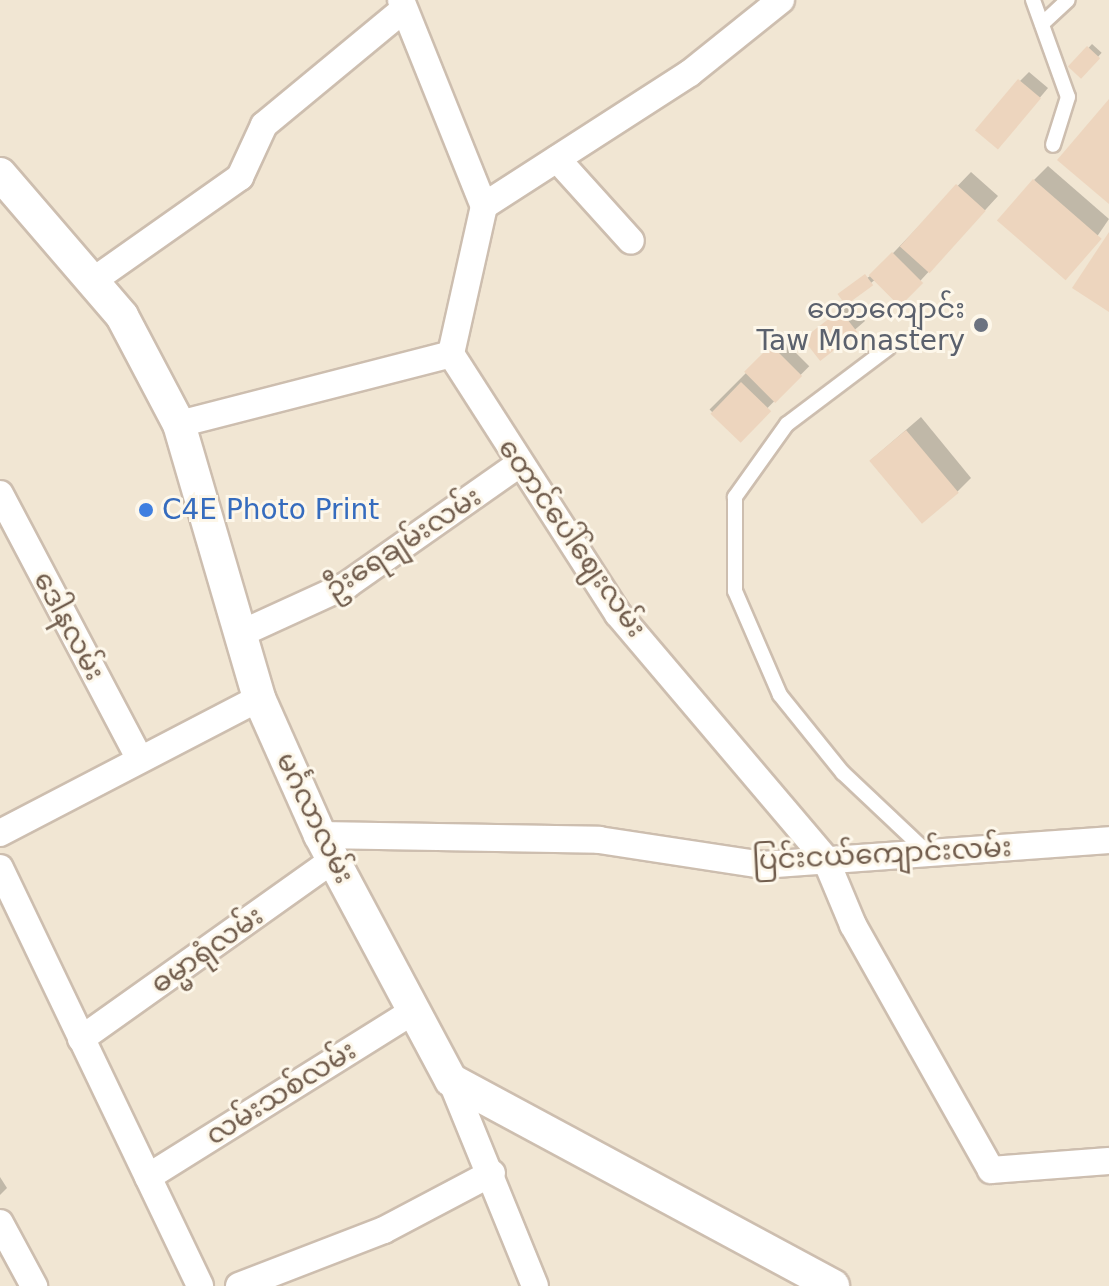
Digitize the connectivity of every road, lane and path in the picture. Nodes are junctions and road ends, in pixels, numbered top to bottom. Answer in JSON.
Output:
{"nodes":[{"id":1,"x":781,"y":0,"type":"edge"},
{"id":2,"x":1033,"y":0,"type":"edge"},
{"id":3,"x":1068,"y":0,"type":"edge"},
{"id":4,"x":402,"y":5,"type":"edge"},
{"id":5,"x":1042,"y":24,"type":"junction"},
{"id":6,"x":1053,"y":145,"type":"dead end"},
{"id":7,"x":557,"y":159,"type":"junction"},
{"id":8,"x":0,"y":174,"type":"edge"},
{"id":9,"x":484,"y":206,"type":"junction"},
{"id":10,"x":631,"y":241,"type":"dead end"},
{"id":11,"x":94,"y":280,"type":"junction"},
{"id":12,"x":888,"y":348,"type":"dead end"},
{"id":13,"x":451,"y":354,"type":"junction"},
{"id":14,"x":179,"y":424,"type":"junction"},
{"id":15,"x":518,"y":465,"type":"junction"},
{"id":16,"x":0,"y":494,"type":"edge"},
{"id":17,"x":240,"y":634,"type":"junction"},
{"id":18,"x":259,"y":698,"type":"junction"},
{"id":19,"x":139,"y":758,"type":"junction"},
{"id":20,"x":0,"y":833,"type":"edge"},
{"id":21,"x":1109,"y":840,"type":"edge"},
{"id":22,"x":327,"y":848,"type":"junction"},
{"id":23,"x":929,"y":853,"type":"junction"},
{"id":24,"x":825,"y":858,"type":"junction"},
{"id":25,"x":0,"y":868,"type":"edge"},
{"id":26,"x":415,"y":1010,"type":"junction"},
{"id":27,"x":81,"y":1039,"type":"junction"},
{"id":28,"x":451,"y":1080,"type":"junction"},
{"id":29,"x":1109,"y":1161,"type":"edge"},
{"id":30,"x":492,"y":1173,"type":"junction"},
{"id":31,"x":148,"y":1177,"type":"junction"},
{"id":32,"x":0,"y":1223,"type":"edge"},
{"id":33,"x":34,"y":1286,"type":"edge"},
{"id":34,"x":200,"y":1286,"type":"edge"},
{"id":35,"x":239,"y":1286,"type":"edge"},
{"id":36,"x":535,"y":1286,"type":"edge"},
{"id":37,"x":833,"y":1286,"type":"edge"}],
"edges":[{"from":1,"to":7,"type":"street"},
{"from":2,"to":5,"type":"lane"},
{"from":3,"to":5,"type":"lane"},
{"from":4,"to":9,"type":"street"},
{"from":4,"to":11,"type":"street"},
{"from":5,"to":6,"type":"lane"},
{"from":7,"to":9,"type":"street"},
{"from":7,"to":10,"type":"street"},
{"from":8,"to":11,"type":"street","name":"မင်္ဂလာလမ်း"},
{"from":9,"to":13,"type":"street"},
{"from":11,"to":14,"type":"street","name":"မင်္ဂလာလမ်း"},
{"from":12,"to":23,"type":"lane"},
{"from":13,"to":14,"type":"street"},
{"from":13,"to":15,"type":"street","name":"တောင်ပေါ်ဈေးလမ်း"},
{"from":14,"to":17,"type":"street","name":"မင်္ဂလာလမ်း"},
{"from":15,"to":17,"type":"street","name":"ဦးရေချမ်းလမ်း"},
{"from":15,"to":24,"type":"street","name":"တောင်ပေါ်ဈေးလမ်း"},
{"from":16,"to":19,"type":"street","name":"ဒေါနလမ်း"},
{"from":17,"to":18,"type":"street","name":"မင်္ဂလာလမ်း"},
{"from":18,"to":19,"type":"street"},
{"from":18,"to":22,"type":"street","name":"မင်္ဂလာလမ်း"},
{"from":19,"to":20,"type":"street"},
{"from":21,"to":23,"type":"street","name":"ပြင်းငယ်ကျောင်းလမ်း"},
{"from":22,"to":24,"type":"street","name":"ပြင်းငယ်ကျောင်းလမ်း"},
{"from":22,"to":26,"type":"street","name":"မင်္ဂလာလမ်း"},
{"from":22,"to":27,"type":"street","name":"ဓမ္မာရုံလမ်း"},
{"from":23,"to":24,"type":"street","name":"ပြင်းငယ်ကျောင်းလမ်း"},
{"from":24,"to":29,"type":"street","name":"တောင်ပေါ်ဈေးလမ်း"},
{"from":25,"to":27,"type":"street"},
{"from":26,"to":28,"type":"street","name":"မင်္ဂလာလမ်း"},
{"from":26,"to":31,"type":"street","name":"လမ်းသစ်လမ်း"},
{"from":27,"to":31,"type":"street"},
{"from":28,"to":30,"type":"street"},
{"from":28,"to":37,"type":"street"},
{"from":30,"to":35,"type":"street"},
{"from":30,"to":36,"type":"street"},
{"from":31,"to":34,"type":"street"},
{"from":32,"to":33,"type":"street"}]}
